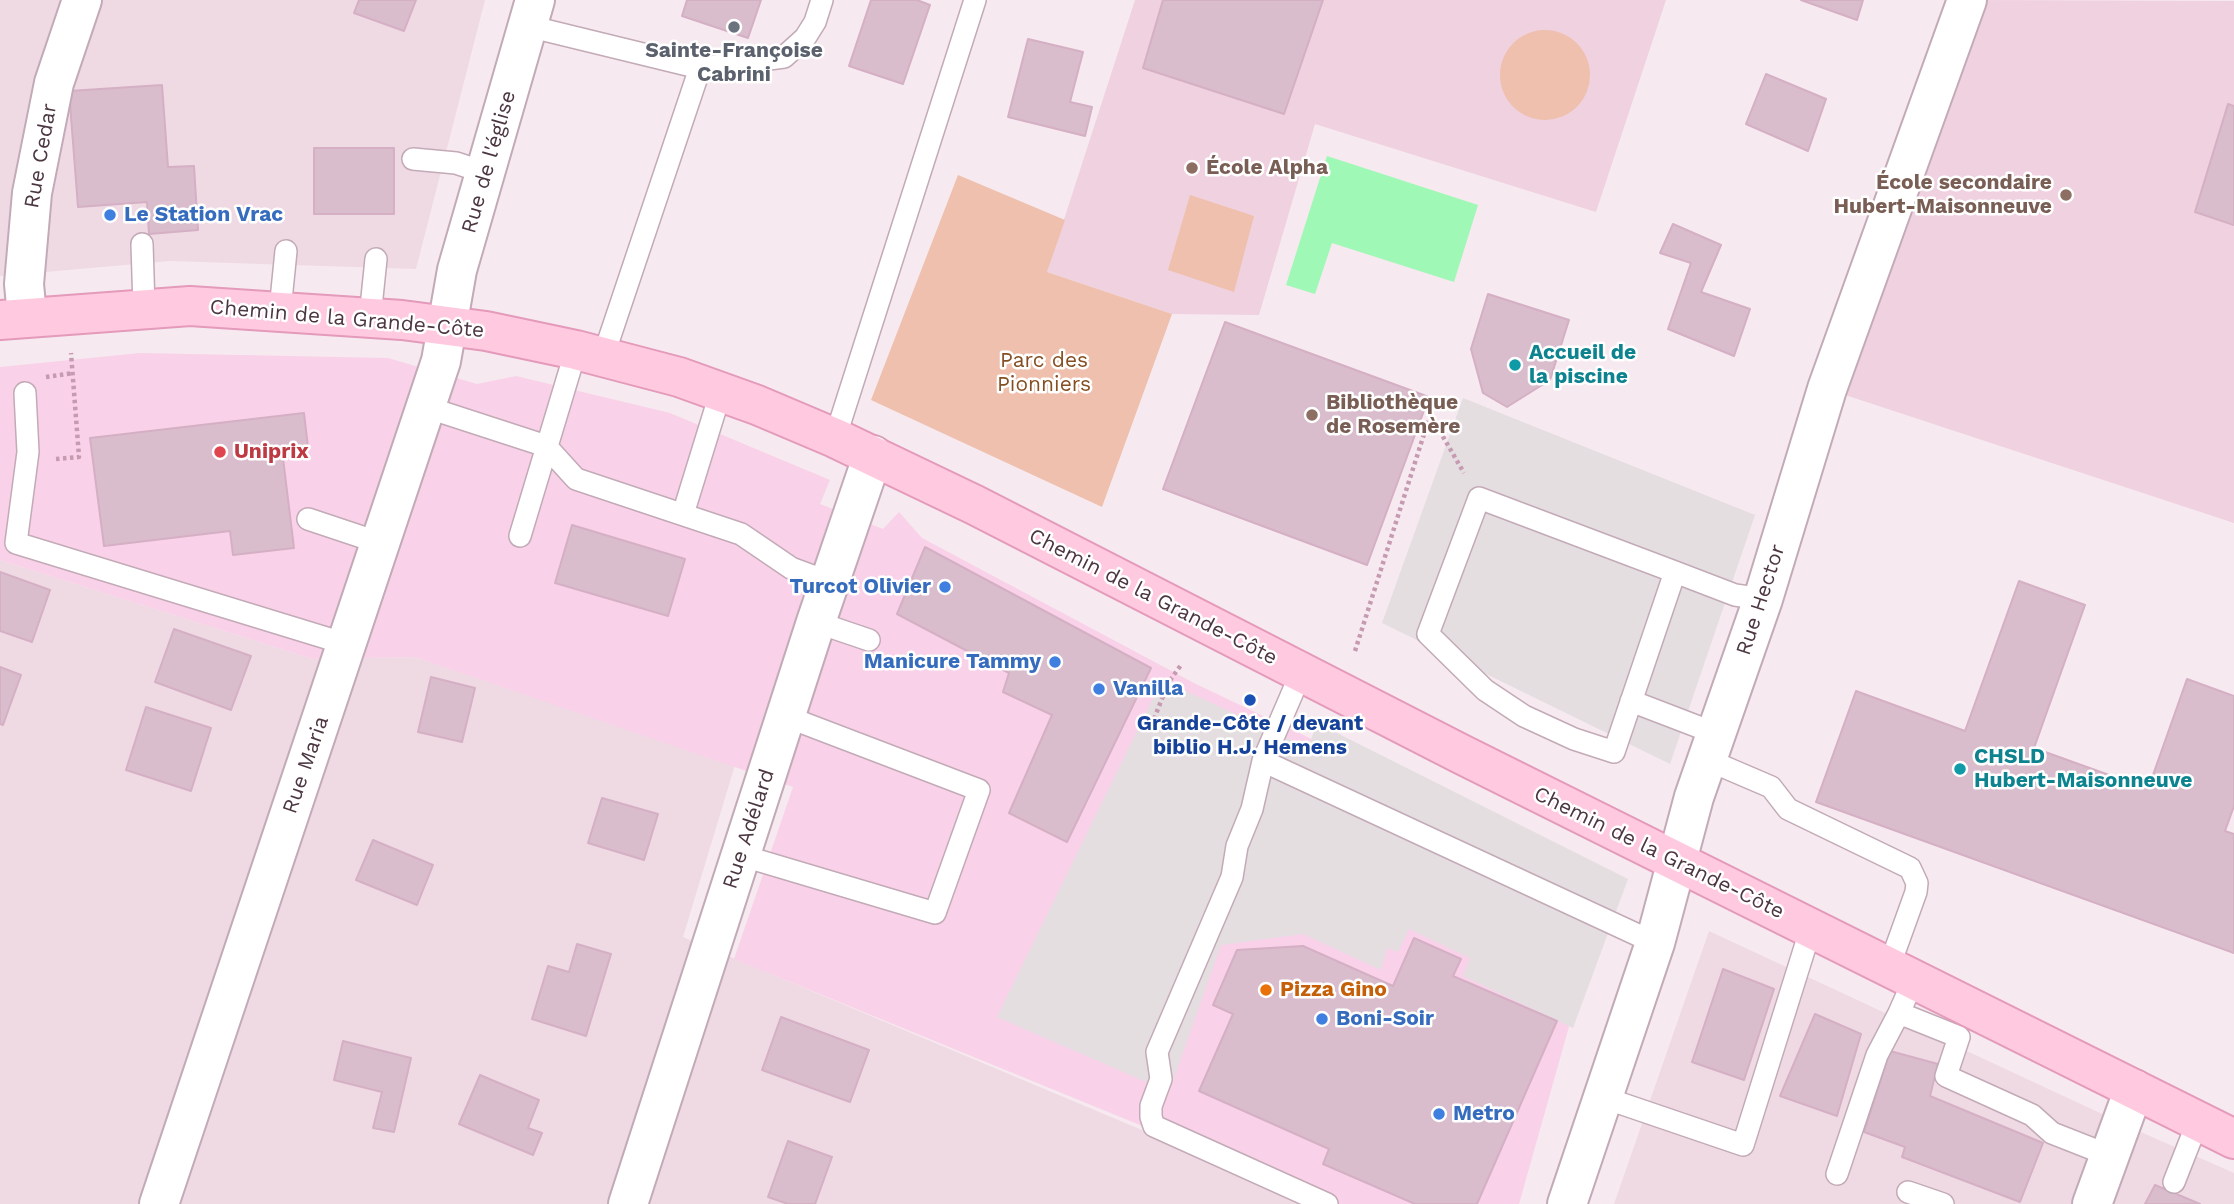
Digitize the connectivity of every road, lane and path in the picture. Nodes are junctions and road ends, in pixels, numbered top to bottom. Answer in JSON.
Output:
{"nodes":[{"id":1,"x":82,"y":0,"type":"edge"},
{"id":2,"x":822,"y":0,"type":"edge"},
{"id":3,"x":975,"y":0,"type":"edge"},
{"id":4,"x":1967,"y":0,"type":"edge"},
{"id":5,"x":532,"y":13,"type":"edge"},
{"id":6,"x":700,"y":68,"type":"junction"},
{"id":7,"x":413,"y":159,"type":"dead end"},
{"id":8,"x":486,"y":173,"type":"junction"},
{"id":9,"x":142,"y":244,"type":"dead end"},
{"id":10,"x":286,"y":251,"type":"dead end"},
{"id":11,"x":376,"y":259,"type":"dead end"},
{"id":12,"x":144,"y":307,"type":"junction"},
{"id":13,"x":280,"y":310,"type":"junction"},
{"id":14,"x":370,"y":317,"type":"junction"},
{"id":15,"x":14,"y":318,"type":"edge"},
{"id":16,"x":448,"y":326,"type":"junction"},
{"id":17,"x":71,"y":350,"type":"dead end"},
{"id":18,"x":590,"y":354,"type":"junction"},
{"id":19,"x":721,"y":391,"type":"junction"},
{"id":20,"x":25,"y":393,"type":"dead end"},
{"id":21,"x":426,"y":407,"type":"junction"},
{"id":22,"x":1432,"y":409,"type":"dead end"},
{"id":23,"x":1427,"y":425,"type":"junction"},
{"id":24,"x":835,"y":438,"type":"junction"},
{"id":25,"x":546,"y":446,"type":"junction"},
{"id":26,"x":873,"y":455,"type":"junction"},
{"id":27,"x":79,"y":457,"type":"dead end"},
{"id":28,"x":1479,"y":498,"type":"junction"},
{"id":29,"x":683,"y":514,"type":"junction"},
{"id":30,"x":308,"y":519,"type":"dead end"},
{"id":31,"x":520,"y":536,"type":"dead end"},
{"id":32,"x":8,"y":540,"type":"edge"},
{"id":33,"x":380,"y":542,"type":"junction"},
{"id":34,"x":1675,"y":572,"type":"junction"},
{"id":35,"x":829,"y":582,"type":"junction"},
{"id":36,"x":1763,"y":599,"type":"junction"},
{"id":37,"x":816,"y":622,"type":"junction"},
{"id":38,"x":869,"y":640,"type":"dead end"},
{"id":39,"x":346,"y":644,"type":"junction"},
{"id":40,"x":1355,"y":651,"type":"dead end"},
{"id":41,"x":1181,"y":665,"type":"dead end"},
{"id":42,"x":1301,"y":673,"type":"junction"},
{"id":43,"x":1631,"y":701,"type":"junction"},
{"id":44,"x":785,"y":716,"type":"junction"},
{"id":45,"x":1149,"y":732,"type":"dead end"},
{"id":46,"x":1712,"y":747,"type":"junction"},
{"id":47,"x":1263,"y":761,"type":"junction"},
{"id":48,"x":740,"y":855,"type":"junction"},
{"id":49,"x":1678,"y":863,"type":"junction"},
{"id":50,"x":1811,"y":928,"type":"junction"},
{"id":51,"x":1655,"y":943,"type":"junction"},
{"id":52,"x":1902,"y":973,"type":"junction"},
{"id":53,"x":1899,"y":1013,"type":"junction"},
{"id":54,"x":1966,"y":1023,"type":"junction"},
{"id":55,"x":2134,"y":1089,"type":"junction"},
{"id":56,"x":1602,"y":1097,"type":"junction"},
{"id":57,"x":2198,"y":1121,"type":"junction"},
{"id":58,"x":2234,"y":1139,"type":"edge"},
{"id":59,"x":2108,"y":1155,"type":"junction"},
{"id":60,"x":1838,"y":1174,"type":"dead end"},
{"id":61,"x":2174,"y":1182,"type":"dead end"},
{"id":62,"x":1908,"y":1192,"type":"dead end"},
{"id":63,"x":159,"y":1204,"type":"edge"},
{"id":64,"x":628,"y":1204,"type":"edge"},
{"id":65,"x":1327,"y":1204,"type":"edge"},
{"id":66,"x":1567,"y":1204,"type":"edge"},
{"id":67,"x":1943,"y":1204,"type":"edge"},
{"id":68,"x":2092,"y":1204,"type":"edge"}],
"edges":[{"from":1,"to":15,"type":"street","name":"Rue Cedar"},
{"from":2,"to":6,"type":"lane"},
{"from":3,"to":24,"type":"lane"},
{"from":4,"to":36,"type":"street","name":"Rue Hector"},
{"from":5,"to":6,"type":"lane"},
{"from":5,"to":8,"type":"street","name":"Rue de l'église"},
{"from":6,"to":18,"type":"lane"},
{"from":7,"to":8,"type":"lane"},
{"from":8,"to":16,"type":"street","name":"Rue de l'église"},
{"from":9,"to":12,"type":"lane"},
{"from":10,"to":13,"type":"lane"},
{"from":11,"to":14,"type":"lane"},
{"from":12,"to":13,"type":"main road","name":"Chemin de la Grande-Côte"},
{"from":12,"to":15,"type":"main road","name":"Chemin de la Grande-Côte"},
{"from":13,"to":14,"type":"main road","name":"Chemin de la Grande-Côte"},
{"from":14,"to":16,"type":"main road","name":"Chemin de la Grande-Côte"},
{"from":16,"to":18,"type":"main road","name":"Chemin de la Grande-Côte"},
{"from":16,"to":21,"type":"street","name":"Rue Maria"},
{"from":17,"to":27,"type":"path"},
{"from":18,"to":19,"type":"main road","name":"Chemin de la Grande-Côte"},
{"from":18,"to":25,"type":"lane"},
{"from":19,"to":24,"type":"main road","name":"Chemin de la Grande-Côte"},
{"from":19,"to":29,"type":"lane"},
{"from":20,"to":32,"type":"lane"},
{"from":21,"to":25,"type":"lane"},
{"from":21,"to":33,"type":"street","name":"Rue Maria"},
{"from":22,"to":23,"type":"path"},
{"from":23,"to":28,"type":"path"},
{"from":23,"to":40,"type":"path"},
{"from":24,"to":26,"type":"main road","name":"Chemin de la Grande-Côte"},
{"from":25,"to":29,"type":"lane"},
{"from":25,"to":31,"type":"lane"},
{"from":26,"to":35,"type":"street","name":"Rue Adélard"},
{"from":26,"to":42,"type":"main road","name":"Chemin de la Grande-Côte"},
{"from":28,"to":34,"type":"lane"},
{"from":28,"to":43,"type":"lane"},
{"from":29,"to":35,"type":"lane"},
{"from":30,"to":33,"type":"lane"},
{"from":32,"to":39,"type":"lane"},
{"from":33,"to":39,"type":"street","name":"Rue Maria"},
{"from":34,"to":36,"type":"lane"},
{"from":34,"to":43,"type":"lane"},
{"from":35,"to":37,"type":"street","name":"Rue Adélard"},
{"from":36,"to":46,"type":"street","name":"Rue Hector"},
{"from":37,"to":38,"type":"lane"},
{"from":37,"to":44,"type":"street","name":"Rue Adélard"},
{"from":39,"to":63,"type":"street","name":"Rue Maria"},
{"from":41,"to":45,"type":"path"},
{"from":42,"to":47,"type":"lane"},
{"from":42,"to":49,"type":"main road","name":"Chemin de la Grande-Côte"},
{"from":43,"to":46,"type":"lane"},
{"from":44,"to":48,"type":"street","name":"Rue Adélard"},
{"from":44,"to":48,"type":"lane"},
{"from":46,"to":49,"type":"street","name":"Rue Hector"},
{"from":46,"to":52,"type":"lane"},
{"from":47,"to":51,"type":"lane"},
{"from":47,"to":65,"type":"lane"},
{"from":48,"to":64,"type":"street","name":"Rue Adélard"},
{"from":49,"to":50,"type":"main road","name":"Chemin de la Grande-Côte"},
{"from":49,"to":51,"type":"street","name":"Rue Hector"},
{"from":50,"to":52,"type":"main road","name":"Chemin de la Grande-Côte"},
{"from":50,"to":56,"type":"lane"},
{"from":51,"to":56,"type":"street","name":"Rue Hector"},
{"from":52,"to":53,"type":"lane"},
{"from":52,"to":54,"type":"main road","name":"Chemin de la Grande-Côte"},
{"from":53,"to":54,"type":"lane"},
{"from":53,"to":60,"type":"lane"},
{"from":54,"to":55,"type":"main road","name":"Chemin de la Grande-Côte"},
{"from":54,"to":59,"type":"lane"},
{"from":55,"to":57,"type":"main road","name":"Chemin de la Grande-Côte"},
{"from":55,"to":59,"type":"street"},
{"from":56,"to":66,"type":"street","name":"Rue Hector"},
{"from":57,"to":58,"type":"main road","name":"Chemin de la Grande-Côte"},
{"from":57,"to":61,"type":"lane"},
{"from":59,"to":68,"type":"street"},
{"from":62,"to":67,"type":"lane"}]}
